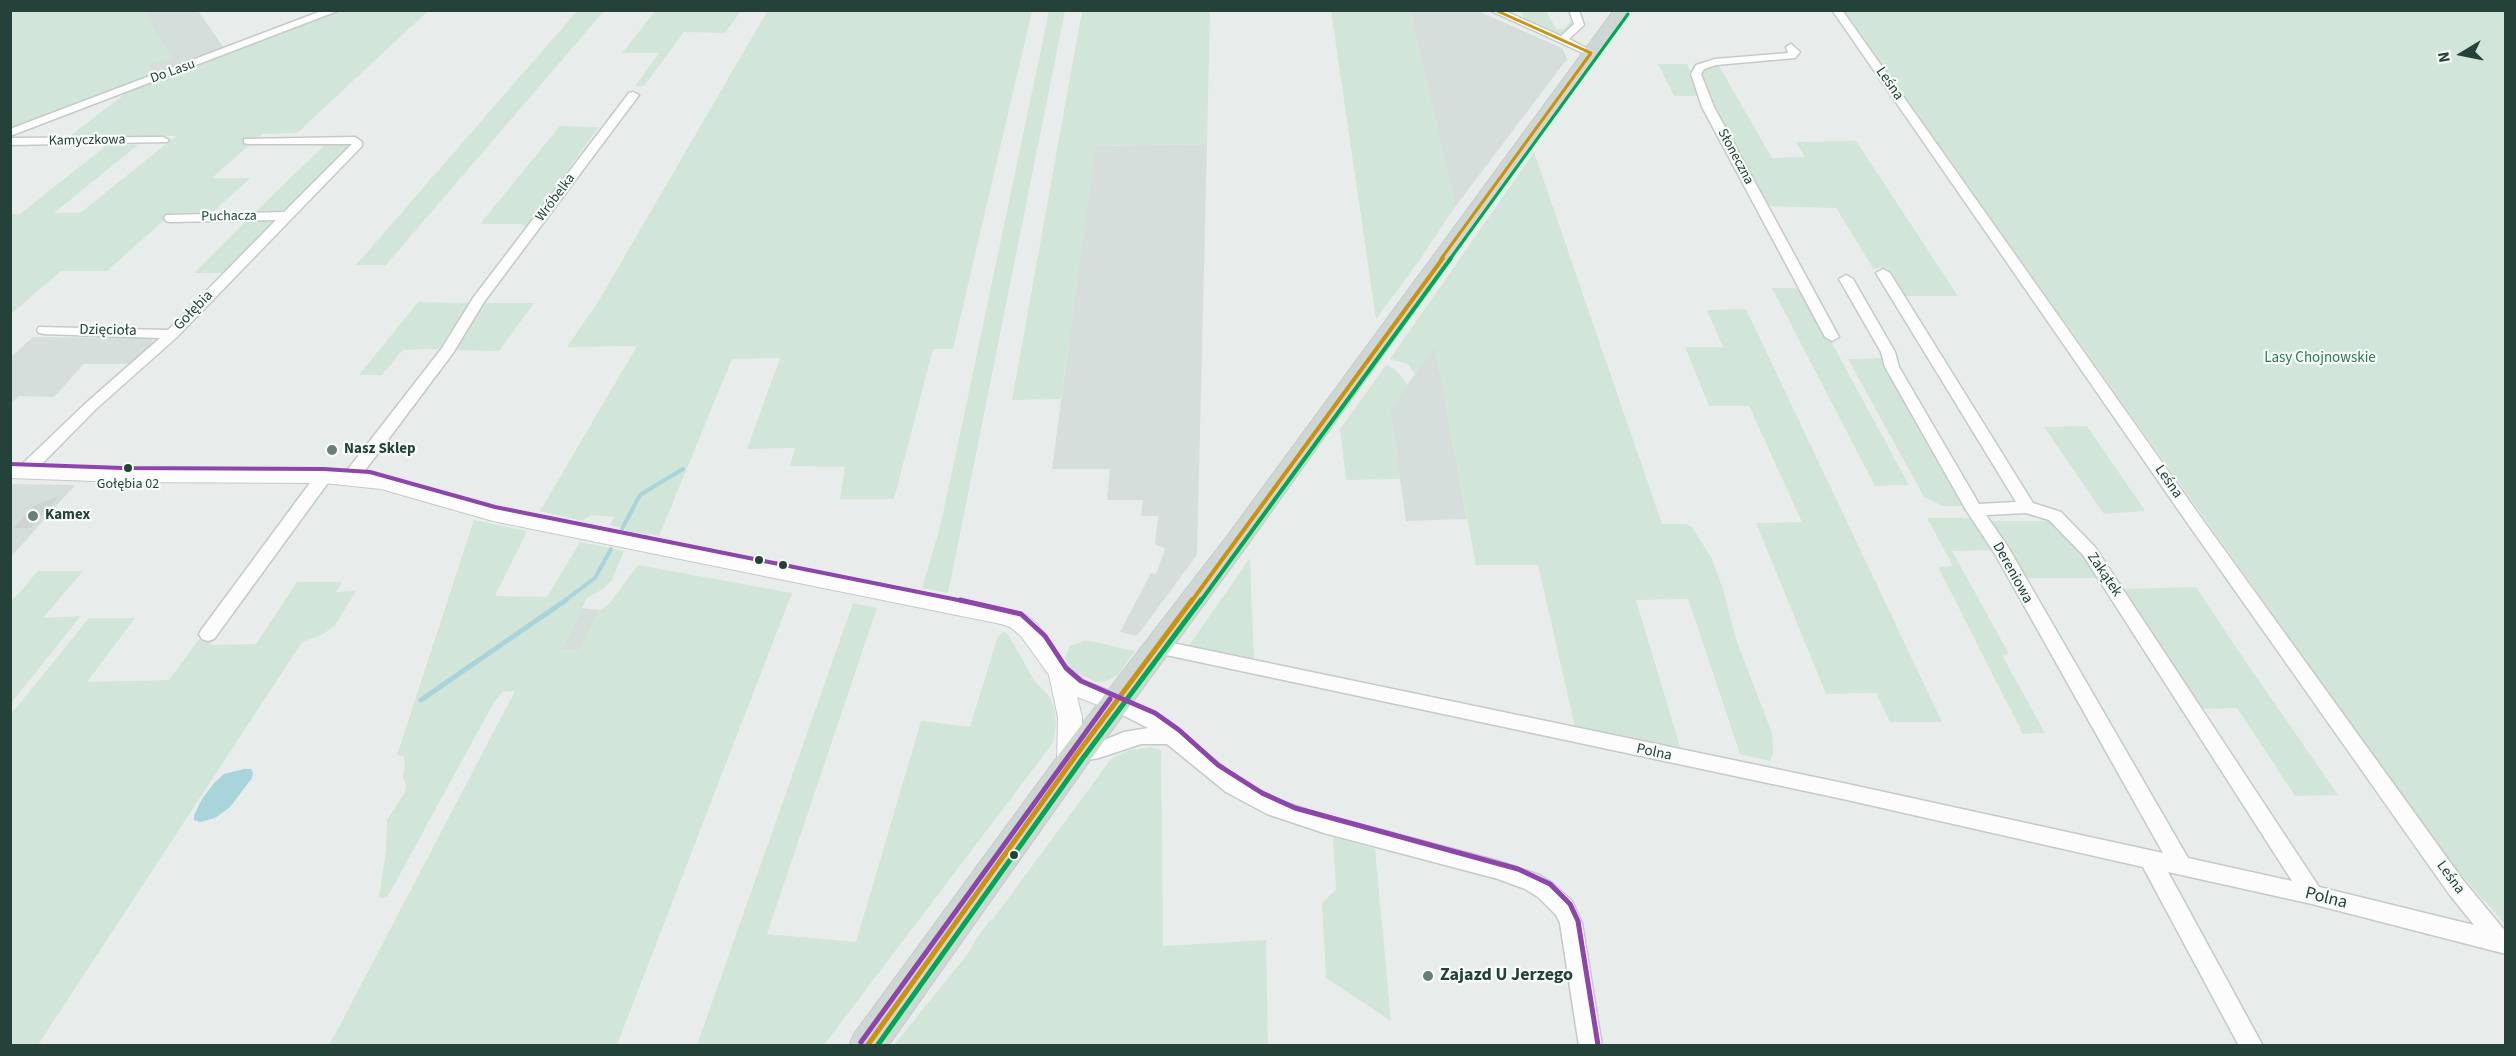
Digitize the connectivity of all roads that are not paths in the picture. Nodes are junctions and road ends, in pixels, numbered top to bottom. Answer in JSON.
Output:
{"nodes":[{"id":1,"x":335,"y":10,"type":"edge"},
{"id":2,"x":1494,"y":10,"type":"edge"},
{"id":3,"x":1574,"y":10,"type":"edge"},
{"id":4,"x":1622,"y":10,"type":"edge"},
{"id":5,"x":1837,"y":10,"type":"edge"},
{"id":6,"x":1514,"y":15,"type":"edge"},
{"id":7,"x":1561,"y":41,"type":"junction"},
{"id":8,"x":1791,"y":47,"type":"dead end"},
{"id":9,"x":1591,"y":53,"type":"junction"},
{"id":10,"x":633,"y":95,"type":"dead end"},
{"id":11,"x":10,"y":133,"type":"edge"},
{"id":12,"x":163,"y":140,"type":"dead end"},
{"id":13,"x":248,"y":141,"type":"dead end"},
{"id":14,"x":10,"y":142,"type":"edge"},
{"id":15,"x":288,"y":216,"type":"junction"},
{"id":16,"x":170,"y":218,"type":"dead end"},
{"id":17,"x":1883,"y":273,"type":"dead end"},
{"id":18,"x":1846,"y":279,"type":"dead end"},
{"id":19,"x":44,"y":330,"type":"dead end"},
{"id":20,"x":172,"y":334,"type":"junction"},
{"id":21,"x":1832,"y":337,"type":"dead end"},
{"id":22,"x":17,"y":472,"type":"edge"},
{"id":23,"x":324,"y":476,"type":"junction"},
{"id":24,"x":351,"y":477,"type":"junction"},
{"id":25,"x":2027,"y":507,"type":"junction"},
{"id":26,"x":1974,"y":510,"type":"junction"},
{"id":27,"x":208,"y":634,"type":"dead end"},
{"id":28,"x":1158,"y":647,"type":"junction"},
{"id":29,"x":1060,"y":673,"type":"junction"},
{"id":30,"x":1116,"y":703,"type":"junction"},
{"id":31,"x":1174,"y":736,"type":"junction"},
{"id":32,"x":1073,"y":760,"type":"junction"},
{"id":33,"x":2150,"y":859,"type":"junction"},
{"id":34,"x":2181,"y":866,"type":"junction"},
{"id":35,"x":2312,"y":895,"type":"junction"},
{"id":36,"x":2503,"y":945,"type":"edge"},
{"id":37,"x":867,"y":1046,"type":"edge"},
{"id":38,"x":1591,"y":1046,"type":"edge"},
{"id":39,"x":2252,"y":1046,"type":"edge"}],
"edges":[{"from":1,"to":11,"type":"street","name":"Do Lasu"},
{"from":2,"to":6,"type":"street"},
{"from":3,"to":7,"type":"street"},
{"from":4,"to":9,"type":"main road"},
{"from":5,"to":36,"type":"street","name":"Leśna"},
{"from":6,"to":7,"type":"street"},
{"from":7,"to":9,"type":"street"},
{"from":8,"to":21,"type":"street","name":"Słoneczna"},
{"from":9,"to":28,"type":"main road"},
{"from":10,"to":24,"type":"street","name":"Wróbelka"},
{"from":12,"to":14,"type":"street","name":"Kamyczkowa"},
{"from":13,"to":15,"type":"street","name":"Gołębia"},
{"from":15,"to":16,"type":"street","name":"Puchacza"},
{"from":15,"to":20,"type":"street","name":"Gołębia"},
{"from":17,"to":25,"type":"street"},
{"from":18,"to":26,"type":"street","name":"Dereniowa"},
{"from":19,"to":20,"type":"street","name":"Dzięcioła"},
{"from":20,"to":22,"type":"street","name":"Gołębia"},
{"from":22,"to":23,"type":"street"},
{"from":23,"to":24,"type":"street"},
{"from":23,"to":27,"type":"street"},
{"from":24,"to":29,"type":"street"},
{"from":25,"to":26,"type":"street"},
{"from":25,"to":35,"type":"street","name":"Zakątek"},
{"from":26,"to":34,"type":"street","name":"Dereniowa"},
{"from":28,"to":30,"type":"main road"},
{"from":28,"to":33,"type":"street","name":"Polna"},
{"from":29,"to":30,"type":"street"},
{"from":29,"to":32,"type":"street"},
{"from":30,"to":31,"type":"street"},
{"from":30,"to":32,"type":"main road"},
{"from":31,"to":32,"type":"street"},
{"from":31,"to":38,"type":"street"},
{"from":32,"to":37,"type":"main road"},
{"from":33,"to":34,"type":"street","name":"Polna"},
{"from":33,"to":39,"type":"street"},
{"from":34,"to":35,"type":"street","name":"Polna"},
{"from":35,"to":36,"type":"street","name":"Polna"}]}
